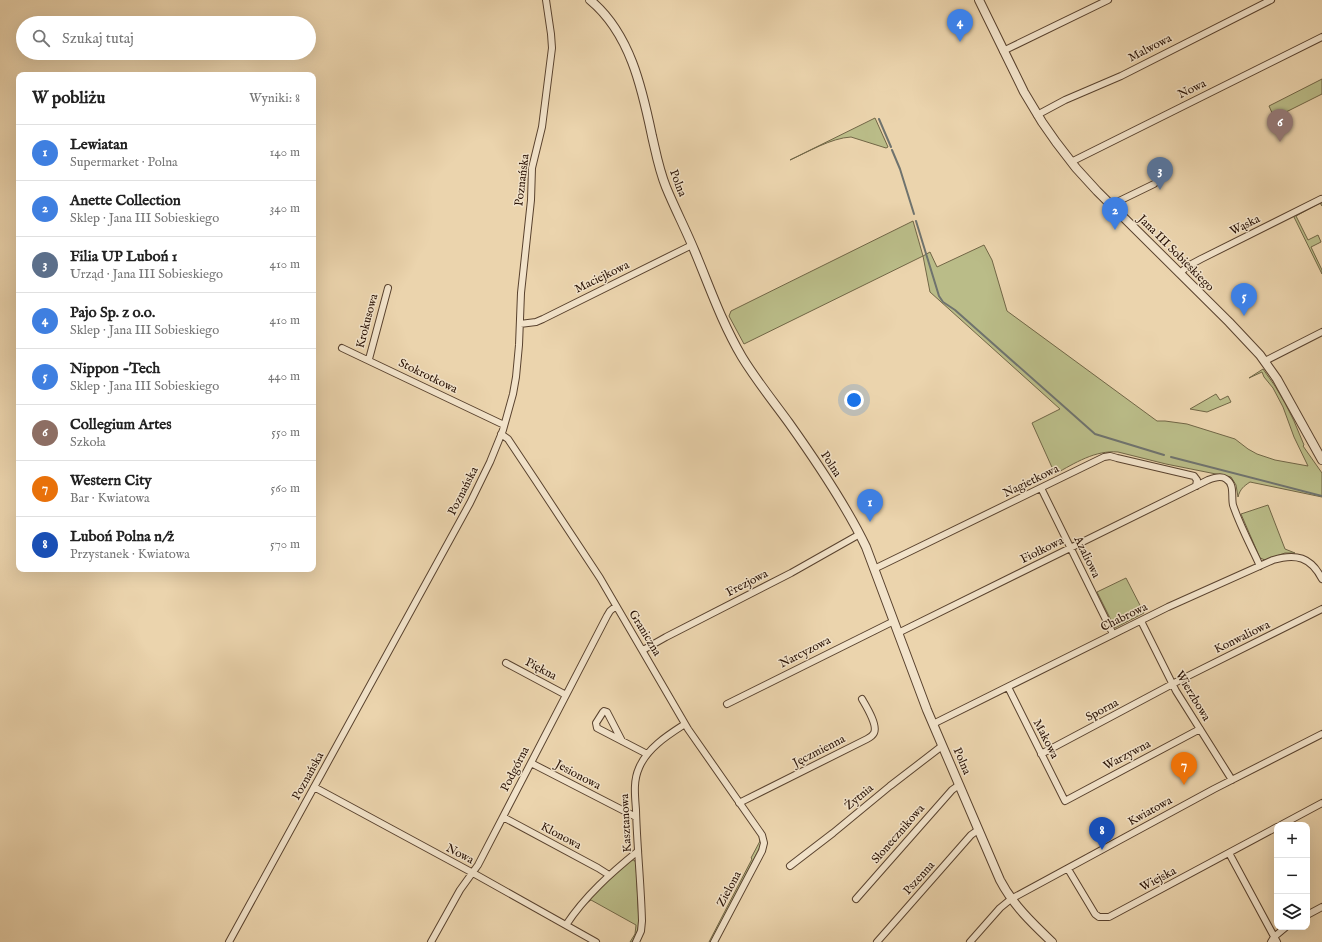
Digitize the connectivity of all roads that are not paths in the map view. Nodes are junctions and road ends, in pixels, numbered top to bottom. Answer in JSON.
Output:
{"nodes":[{"id":1,"x":546,"y":0,"type":"edge"},
{"id":2,"x":590,"y":0,"type":"edge"},
{"id":3,"x":979,"y":0,"type":"edge"},
{"id":4,"x":1108,"y":0,"type":"edge"},
{"id":5,"x":1271,"y":0,"type":"edge"},
{"id":6,"x":1322,"y":36,"type":"edge"},
{"id":7,"x":1004,"y":51,"type":"junction"},
{"id":8,"x":1037,"y":115,"type":"junction"},
{"id":9,"x":1071,"y":162,"type":"junction"},
{"id":10,"x":1154,"y":184,"type":"dead end"},
{"id":11,"x":1322,"y":199,"type":"edge"},
{"id":12,"x":1112,"y":206,"type":"junction"},
{"id":13,"x":692,"y":245,"type":"junction"},
{"id":14,"x":1180,"y":273,"type":"junction"},
{"id":15,"x":388,"y":288,"type":"dead end"},
{"id":16,"x":520,"y":324,"type":"junction"},
{"id":17,"x":1322,"y":332,"type":"edge"},
{"id":18,"x":342,"y":348,"type":"dead end"},
{"id":19,"x":368,"y":359,"type":"junction"},
{"id":20,"x":1265,"y":361,"type":"junction"},
{"id":21,"x":504,"y":425,"type":"junction"},
{"id":22,"x":501,"y":434,"type":"junction"},
{"id":23,"x":1322,"y":460,"type":"edge"},
{"id":24,"x":1196,"y":486,"type":"junction"},
{"id":25,"x":1040,"y":488,"type":"junction"},
{"id":26,"x":860,"y":534,"type":"junction"},
{"id":27,"x":1070,"y":548,"type":"junction"},
{"id":28,"x":1260,"y":566,"type":"junction"},
{"id":29,"x":874,"y":569,"type":"junction"},
{"id":30,"x":1322,"y":579,"type":"edge"},
{"id":31,"x":616,"y":606,"type":"junction"},
{"id":32,"x":1322,"y":610,"type":"edge"},
{"id":33,"x":1141,"y":620,"type":"junction"},
{"id":34,"x":894,"y":621,"type":"junction"},
{"id":35,"x":898,"y":634,"type":"junction"},
{"id":36,"x":1113,"y":634,"type":"junction"},
{"id":37,"x":643,"y":650,"type":"junction"},
{"id":38,"x":506,"y":663,"type":"dead end"},
{"id":39,"x":1173,"y":684,"type":"junction"},
{"id":40,"x":1008,"y":687,"type":"junction"},
{"id":41,"x":566,"y":695,"type":"junction"},
{"id":42,"x":862,"y":699,"type":"dead end"},
{"id":43,"x":727,"y":704,"type":"dead end"},
{"id":44,"x":685,"y":724,"type":"junction"},
{"id":45,"x":933,"y":724,"type":"junction"},
{"id":46,"x":1200,"y":729,"type":"junction"},
{"id":47,"x":1322,"y":734,"type":"edge"},
{"id":48,"x":622,"y":741,"type":"junction"},
{"id":49,"x":942,"y":746,"type":"junction"},
{"id":50,"x":647,"y":754,"type":"junction"},
{"id":51,"x":1041,"y":754,"type":"junction"},
{"id":52,"x":531,"y":763,"type":"junction"},
{"id":53,"x":1232,"y":780,"type":"junction"},
{"id":54,"x":959,"y":785,"type":"junction"},
{"id":55,"x":314,"y":787,"type":"junction"},
{"id":56,"x":1065,"y":801,"type":"joint"},
{"id":57,"x":739,"y":803,"type":"junction"},
{"id":58,"x":1322,"y":803,"type":"edge"},
{"id":59,"x":636,"y":817,"type":"junction"},
{"id":60,"x":503,"y":818,"type":"junction"},
{"id":61,"x":1287,"y":822,"type":"edge"},
{"id":62,"x":1274,"y":829,"type":"edge"},
{"id":63,"x":978,"y":830,"type":"junction"},
{"id":64,"x":764,"y":847,"type":"joint"},
{"id":65,"x":638,"y":851,"type":"junction"},
{"id":66,"x":1229,"y":853,"type":"junction"},
{"id":67,"x":790,"y":866,"type":"dead end"},
{"id":68,"x":1068,"y":869,"type":"junction"},
{"id":69,"x":472,"y":873,"type":"junction"},
{"id":70,"x":609,"y":875,"type":"junction"},
{"id":71,"x":856,"y":899,"type":"dead end"},
{"id":72,"x":1011,"y":899,"type":"junction"},
{"id":73,"x":1322,"y":907,"type":"edge"},
{"id":74,"x":1310,"y":913,"type":"edge"},
{"id":75,"x":566,"y":925,"type":"junction"},
{"id":76,"x":1283,"y":930,"type":"edge"},
{"id":77,"x":1274,"y":940,"type":"edge"},
{"id":78,"x":229,"y":942,"type":"edge"},
{"id":79,"x":431,"y":942,"type":"edge"},
{"id":80,"x":596,"y":942,"type":"edge"},
{"id":81,"x":636,"y":942,"type":"edge"},
{"id":82,"x":714,"y":942,"type":"edge"},
{"id":83,"x":877,"y":942,"type":"edge"},
{"id":84,"x":970,"y":942,"type":"edge"},
{"id":85,"x":1052,"y":942,"type":"edge"}],
"edges":[{"from":1,"to":16,"type":"street","name":"Poznańska"},
{"from":2,"to":13,"type":"street","name":"Polna"},
{"from":3,"to":7,"type":"street","name":"Jana III Sobieskiego"},
{"from":4,"to":7,"type":"street"},
{"from":5,"to":8,"type":"street","name":"Malwowa"},
{"from":6,"to":9,"type":"street","name":"Nowa"},
{"from":7,"to":8,"type":"street","name":"Jana III Sobieskiego"},
{"from":8,"to":9,"type":"street","name":"Jana III Sobieskiego"},
{"from":9,"to":12,"type":"street","name":"Jana III Sobieskiego"},
{"from":10,"to":12,"type":"street"},
{"from":11,"to":14,"type":"street","name":"Wąska"},
{"from":12,"to":14,"type":"street","name":"Jana III Sobieskiego"},
{"from":13,"to":16,"type":"street","name":"Maciejkowa"},
{"from":13,"to":26,"type":"street","name":"Polna"},
{"from":14,"to":20,"type":"street","name":"Jana III Sobieskiego"},
{"from":15,"to":19,"type":"street","name":"Krokusowa"},
{"from":16,"to":21,"type":"street","name":"Poznańska"},
{"from":17,"to":20,"type":"street"},
{"from":18,"to":19,"type":"street","name":"Stokrotkowa"},
{"from":19,"to":21,"type":"street","name":"Stokrotkowa"},
{"from":20,"to":23,"type":"street","name":"Jana III Sobieskiego"},
{"from":21,"to":22,"type":"street","name":"Poznańska"},
{"from":22,"to":31,"type":"street","name":"Graniczna"},
{"from":22,"to":55,"type":"street","name":"Poznańska"},
{"from":24,"to":25,"type":"street","name":"Nagietkowa"},
{"from":24,"to":27,"type":"street","name":"Fiołkowa"},
{"from":24,"to":28,"type":"street","name":"Fiołkowa"},
{"from":25,"to":27,"type":"street","name":"Azaliowa"},
{"from":25,"to":29,"type":"street","name":"Nagietkowa"},
{"from":26,"to":29,"type":"street","name":"Polna"},
{"from":26,"to":37,"type":"street","name":"Frezjowa"},
{"from":27,"to":35,"type":"street","name":"Fiołkowa"},
{"from":27,"to":36,"type":"street","name":"Azaliowa"},
{"from":28,"to":30,"type":"street","name":"Chabrowa"},
{"from":28,"to":33,"type":"street","name":"Chabrowa"},
{"from":29,"to":34,"type":"street","name":"Polna"},
{"from":31,"to":37,"type":"street","name":"Graniczna"},
{"from":31,"to":41,"type":"street","name":"Podgórna"},
{"from":32,"to":39,"type":"street","name":"Konwaliowa"},
{"from":33,"to":36,"type":"street","name":"Chabrowa"},
{"from":33,"to":39,"type":"street","name":"Wierzbowa"},
{"from":34,"to":35,"type":"street","name":"Polna"},
{"from":34,"to":43,"type":"street","name":"Narcyzowa"},
{"from":35,"to":45,"type":"street","name":"Polna"},
{"from":36,"to":40,"type":"street","name":"Chabrowa"},
{"from":37,"to":44,"type":"street","name":"Graniczna"},
{"from":38,"to":41,"type":"street","name":"Piękna"},
{"from":39,"to":46,"type":"street","name":"Wierzbowa"},
{"from":39,"to":51,"type":"street","name":"Sporna"},
{"from":40,"to":45,"type":"street","name":"Chabrowa"},
{"from":40,"to":51,"type":"street","name":"Makowa"},
{"from":41,"to":52,"type":"street","name":"Podgórna"},
{"from":42,"to":57,"type":"street","name":"Jęczmienna"},
{"from":44,"to":50,"type":"street","name":"Kasztanowa"},
{"from":44,"to":57,"type":"street","name":"Graniczna"},
{"from":45,"to":49,"type":"street","name":"Polna"},
{"from":46,"to":53,"type":"street","name":"Wierzbowa"},
{"from":46,"to":56,"type":"street","name":"Warzywna"},
{"from":47,"to":53,"type":"street","name":"Kwiatowa"},
{"from":48,"to":48,"type":"street"},
{"from":48,"to":50,"type":"street"},
{"from":49,"to":54,"type":"street","name":"Polna"},
{"from":49,"to":67,"type":"street","name":"Żytnia"},
{"from":50,"to":59,"type":"street","name":"Kasztanowa"},
{"from":51,"to":56,"type":"street","name":"Makowa"},
{"from":52,"to":59,"type":"street","name":"Jesionowa"},
{"from":52,"to":60,"type":"street","name":"Podgórna"},
{"from":53,"to":68,"type":"street","name":"Kwiatowa"},
{"from":54,"to":63,"type":"street","name":"Polna"},
{"from":54,"to":71,"type":"street","name":"Słonecznikowa"},
{"from":55,"to":69,"type":"street","name":"Nowa"},
{"from":55,"to":78,"type":"street","name":"Poznańska"},
{"from":57,"to":64,"type":"street","name":"Graniczna"},
{"from":58,"to":61,"type":"street"},
{"from":59,"to":65,"type":"street","name":"Kasztanowa"},
{"from":60,"to":69,"type":"street","name":"Podgórna"},
{"from":60,"to":70,"type":"street","name":"Klonowa"},
{"from":62,"to":66,"type":"street","name":"Wiejska"},
{"from":63,"to":72,"type":"street","name":"Polna"},
{"from":63,"to":83,"type":"street","name":"Pszenna"},
{"from":64,"to":82,"type":"street","name":"Zielona"},
{"from":65,"to":70,"type":"street"},
{"from":65,"to":81,"type":"street","name":"Kasztanowa"},
{"from":66,"to":68,"type":"street","name":"Wiejska"},
{"from":66,"to":77,"type":"street"},
{"from":68,"to":72,"type":"street","name":"Kwiatowa"},
{"from":69,"to":75,"type":"street","name":"Nowa"},
{"from":69,"to":79,"type":"street","name":"Podgórna"},
{"from":70,"to":75,"type":"street"},
{"from":72,"to":84,"type":"street","name":"Kwiatowa"},
{"from":72,"to":85,"type":"street","name":"Polna"},
{"from":73,"to":74,"type":"street"},
{"from":75,"to":80,"type":"street","name":"Nowa"},
{"from":76,"to":77,"type":"street"}]}
